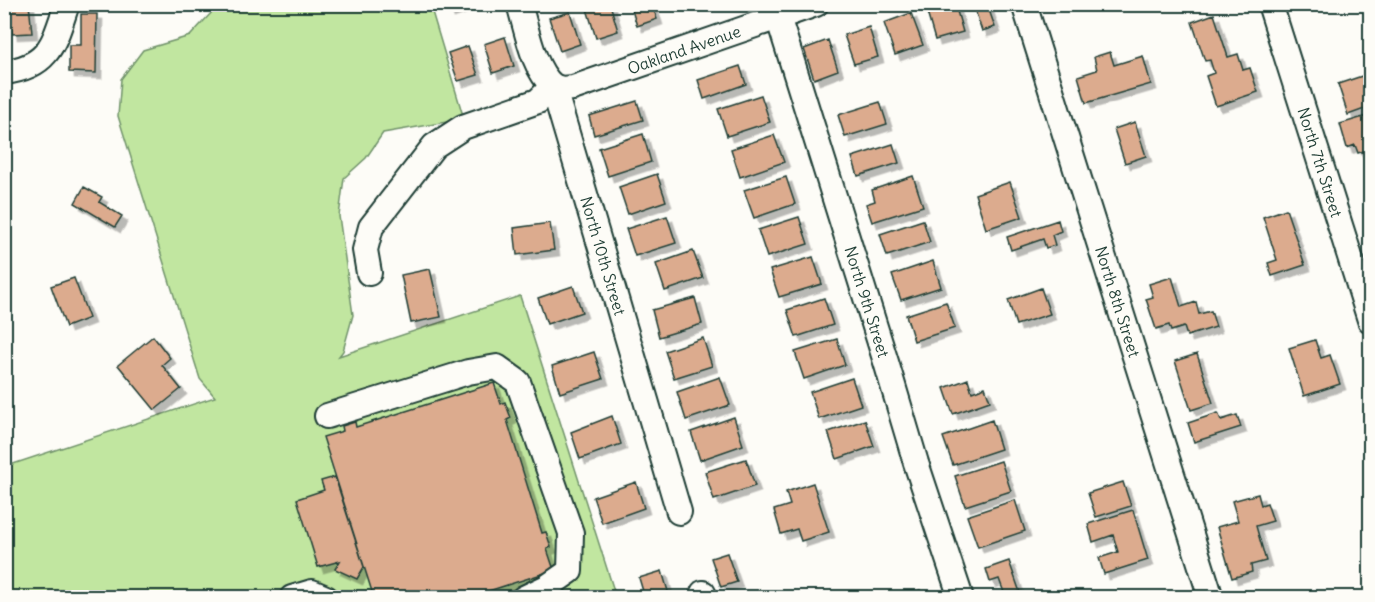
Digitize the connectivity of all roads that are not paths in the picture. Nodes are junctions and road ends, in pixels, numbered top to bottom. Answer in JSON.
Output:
{"nodes":[{"id":1,"x":67,"y":4,"type":"edge"},
{"id":2,"x":519,"y":4,"type":"edge"},
{"id":3,"x":816,"y":4,"type":"edge"},
{"id":4,"x":1024,"y":4,"type":"edge"},
{"id":5,"x":1270,"y":4,"type":"edge"},
{"id":6,"x":777,"y":11,"type":"edge"},
{"id":7,"x":4,"y":72,"type":"edge"},
{"id":8,"x":553,"y":87,"type":"junction"},
{"id":9,"x":369,"y":273,"type":"dead end"},
{"id":10,"x":1371,"y":320,"type":"edge"},
{"id":11,"x":327,"y":416,"type":"dead end"},
{"id":12,"x":679,"y":512,"type":"dead end"},
{"id":13,"x":292,"y":597,"type":"edge"},
{"id":14,"x":327,"y":597,"type":"edge"},
{"id":15,"x":524,"y":597,"type":"edge"},
{"id":16,"x":961,"y":597,"type":"edge"},
{"id":17,"x":1211,"y":597,"type":"edge"}],
"edges":[{"from":1,"to":7,"type":"street"},
{"from":2,"to":8,"type":"street","name":"North 10th Street"},
{"from":3,"to":6,"type":"street","name":"Oakland Avenue"},
{"from":4,"to":17,"type":"street","name":"North 8th Street"},
{"from":5,"to":10,"type":"street","name":"North 7th Street"},
{"from":6,"to":8,"type":"street","name":"Oakland Avenue"},
{"from":6,"to":16,"type":"street","name":"North 9th Street"},
{"from":8,"to":9,"type":"street"},
{"from":8,"to":12,"type":"street","name":"North 10th Street"},
{"from":11,"to":15,"type":"street"},
{"from":13,"to":14,"type":"street"}]}
